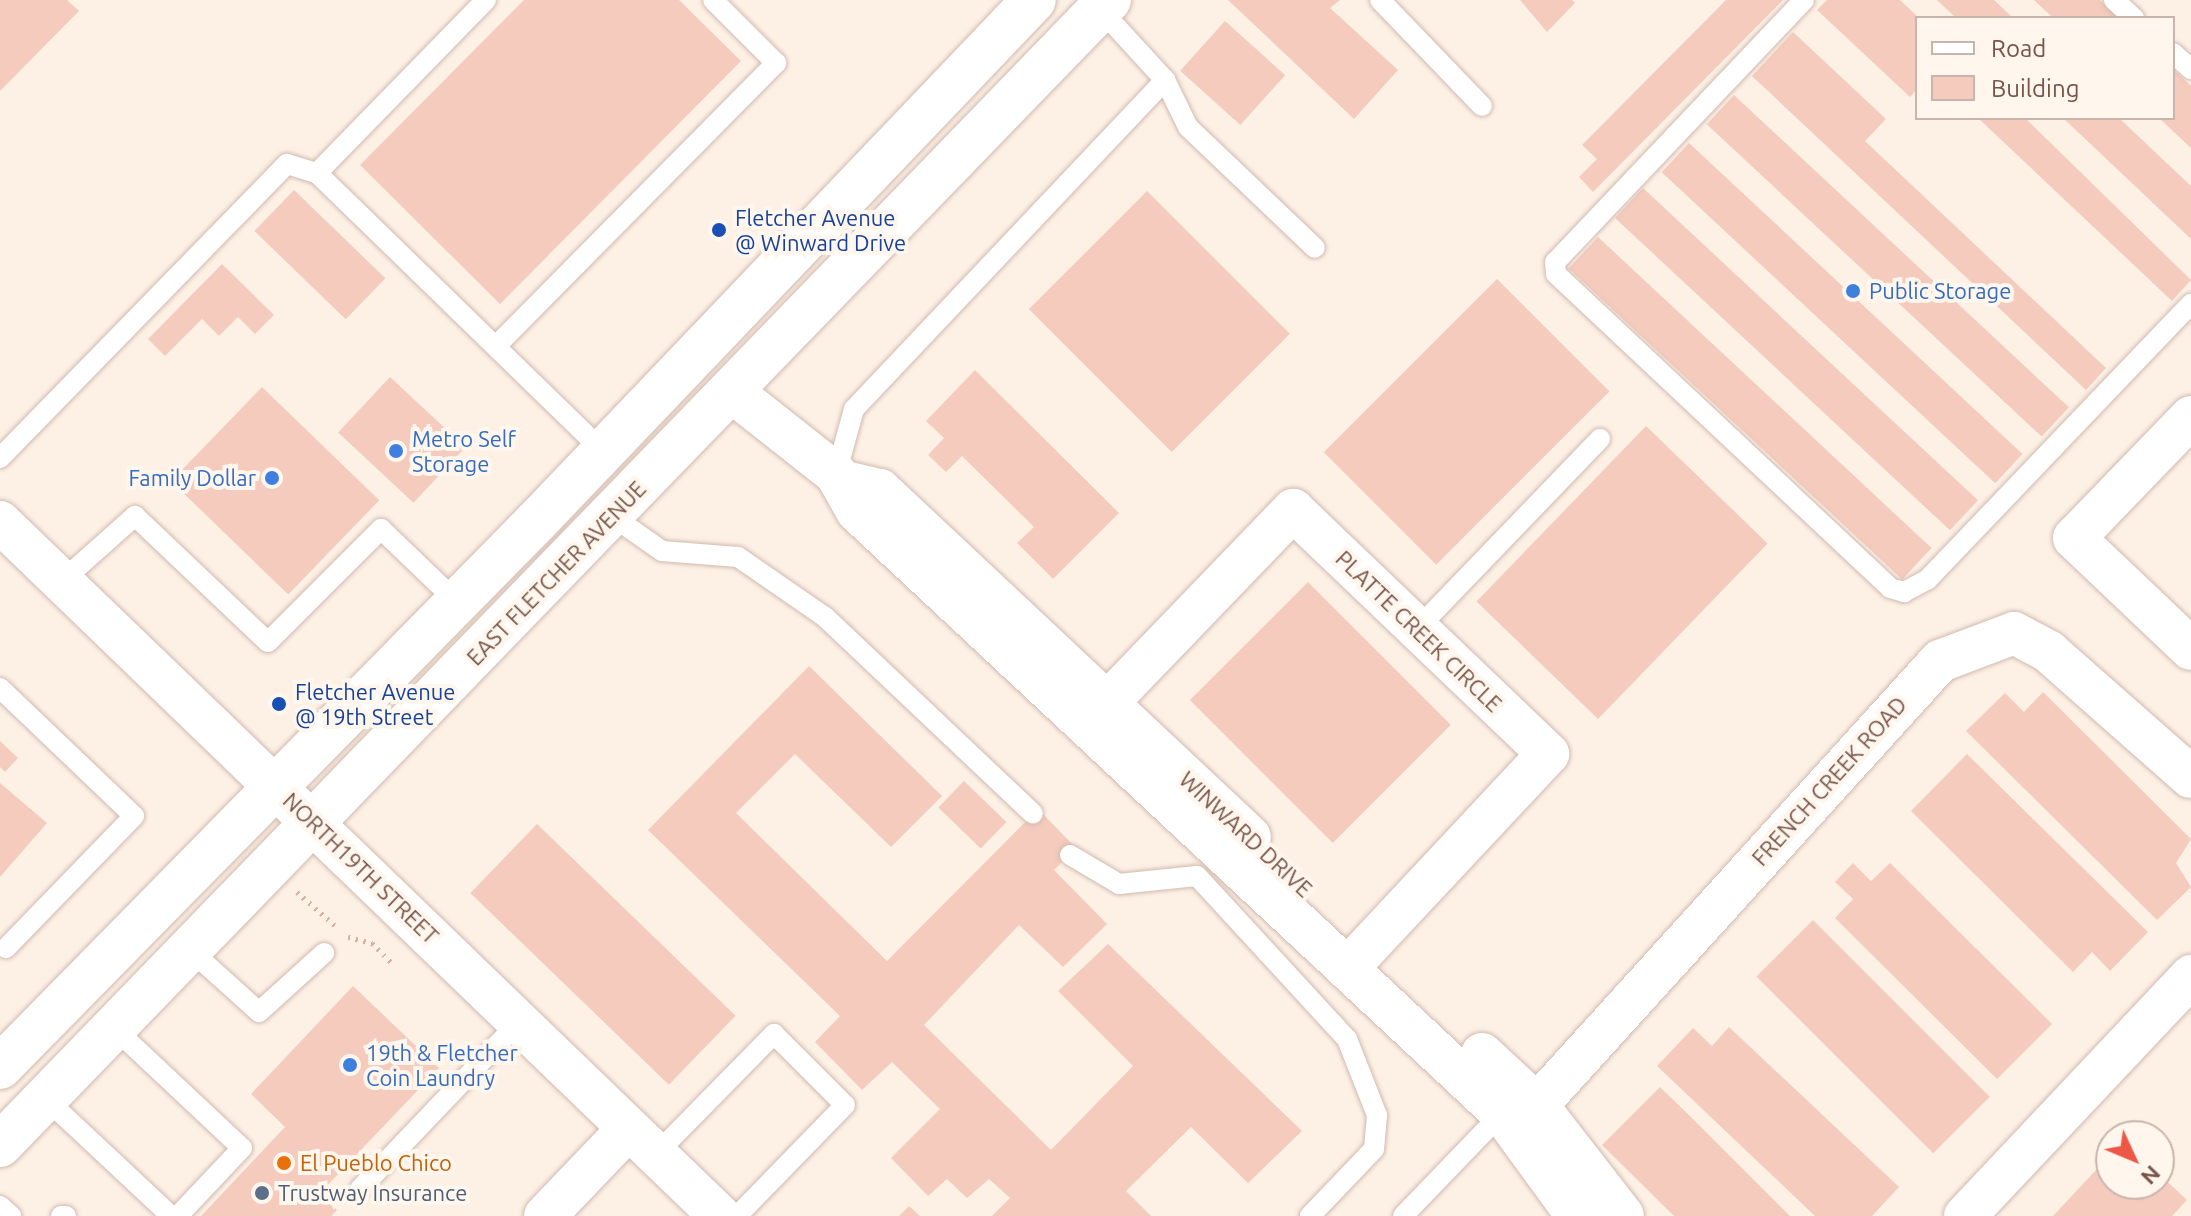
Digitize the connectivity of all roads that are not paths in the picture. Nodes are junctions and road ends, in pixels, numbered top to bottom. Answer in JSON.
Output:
{"nodes":[{"id":1,"x":486,"y":0,"type":"edge"},
{"id":2,"x":713,"y":0,"type":"edge"},
{"id":3,"x":1034,"y":0,"type":"edge"},
{"id":4,"x":1380,"y":0,"type":"edge"},
{"id":5,"x":1804,"y":0,"type":"edge"},
{"id":6,"x":2114,"y":0,"type":"edge"},
{"id":7,"x":1100,"y":3,"type":"edge"},
{"id":8,"x":2132,"y":16,"type":"edge"},
{"id":9,"x":2175,"y":55,"type":"edge"},
{"id":10,"x":2191,"y":69,"type":"edge"},
{"id":11,"x":1165,"y":80,"type":"junction"},
{"id":12,"x":1482,"y":106,"type":"dead end"},
{"id":13,"x":317,"y":173,"type":"junction"},
{"id":14,"x":1315,"y":248,"type":"dead end"},
{"id":15,"x":2191,"y":304,"type":"edge"},
{"id":16,"x":499,"y":343,"type":"junction"},
{"id":17,"x":674,"y":379,"type":"junction"},
{"id":18,"x":731,"y":391,"type":"junction"},
{"id":19,"x":2191,"y":417,"type":"edge"},
{"id":20,"x":1600,"y":439,"type":"dead end"},
{"id":21,"x":603,"y":451,"type":"junction"},
{"id":22,"x":0,"y":458,"type":"edge"},
{"id":23,"x":834,"y":473,"type":"junction"},
{"id":24,"x":612,"y":516,"type":"junction"},
{"id":25,"x":0,"y":522,"type":"edge"},
{"id":26,"x":62,"y":581,"type":"junction"},
{"id":27,"x":457,"y":602,"type":"junction"},
{"id":28,"x":1417,"y":629,"type":"junction"},
{"id":29,"x":2191,"y":649,"type":"edge"},
{"id":30,"x":0,"y":688,"type":"edge"},
{"id":31,"x":1098,"y":714,"type":"junction"},
{"id":32,"x":2191,"y":777,"type":"edge"},
{"id":33,"x":275,"y":787,"type":"junction"},
{"id":34,"x":1033,"y":814,"type":"dead end"},
{"id":35,"x":314,"y":820,"type":"junction"},
{"id":36,"x":1070,"y":855,"type":"dead end"},
{"id":37,"x":6,"y":948,"type":"dead end"},
{"id":38,"x":189,"y":949,"type":"junction"},
{"id":39,"x":324,"y":953,"type":"dead end"},
{"id":40,"x":1357,"y":958,"type":"junction"},
{"id":41,"x":2191,"y":976,"type":"edge"},
{"id":42,"x":519,"y":1022,"type":"junction"},
{"id":43,"x":114,"y":1028,"type":"junction"},
{"id":44,"x":2,"y":1060,"type":"edge"},
{"id":45,"x":45,"y":1098,"type":"junction"},
{"id":46,"x":1517,"y":1117,"type":"junction"},
{"id":47,"x":642,"y":1142,"type":"junction"},
{"id":48,"x":0,"y":1145,"type":"edge"},
{"id":49,"x":360,"y":1189,"type":"dead end"},
{"id":50,"x":0,"y":1206,"type":"edge"},
{"id":51,"x":11,"y":1216,"type":"edge"},
{"id":52,"x":171,"y":1216,"type":"edge"},
{"id":53,"x":178,"y":1216,"type":"edge"},
{"id":54,"x":545,"y":1216,"type":"edge"},
{"id":55,"x":720,"y":1216,"type":"edge"},
{"id":56,"x":737,"y":1216,"type":"edge"},
{"id":57,"x":1310,"y":1216,"type":"edge"},
{"id":58,"x":1403,"y":1216,"type":"edge"},
{"id":59,"x":1577,"y":1216,"type":"edge"},
{"id":60,"x":1623,"y":1216,"type":"edge"},
{"id":61,"x":1965,"y":1216,"type":"edge"}],
"edges":[{"from":1,"to":13,"type":"lane"},
{"from":2,"to":16,"type":"lane"},
{"from":3,"to":17,"type":"main road"},
{"from":4,"to":12,"type":"lane"},
{"from":5,"to":15,"type":"lane"},
{"from":6,"to":8,"type":"lane"},
{"from":7,"to":11,"type":"lane"},
{"from":7,"to":18,"type":"main road","name":"EAST FLETCHER AVENUE"},
{"from":9,"to":10,"type":"lane"},
{"from":11,"to":14,"type":"lane"},
{"from":11,"to":23,"type":"lane"},
{"from":13,"to":16,"type":"lane"},
{"from":13,"to":22,"type":"lane"},
{"from":16,"to":21,"type":"lane"},
{"from":17,"to":18,"type":"main road"},
{"from":17,"to":21,"type":"main road"},
{"from":18,"to":23,"type":"street","name":"WINWARD DRIVE"},
{"from":18,"to":24,"type":"main road","name":"EAST FLETCHER AVENUE"},
{"from":19,"to":29,"type":"street"},
{"from":20,"to":28,"type":"lane"},
{"from":21,"to":27,"type":"main road"},
{"from":23,"to":31,"type":"street","name":"WINWARD DRIVE"},
{"from":24,"to":34,"type":"lane"},
{"from":24,"to":35,"type":"main road","name":"EAST FLETCHER AVENUE"},
{"from":25,"to":26,"type":"street","name":"NORTH19TH STREET"},
{"from":26,"to":27,"type":"lane"},
{"from":26,"to":33,"type":"street","name":"NORTH19TH STREET"},
{"from":27,"to":33,"type":"main road"},
{"from":28,"to":31,"type":"street","name":"PLATTE CREEK CIRCLE"},
{"from":28,"to":40,"type":"street","name":"PLATTE CREEK CIRCLE"},
{"from":30,"to":37,"type":"lane"},
{"from":31,"to":40,"type":"street","name":"WINWARD DRIVE"},
{"from":32,"to":46,"type":"street","name":"FRENCH CREEK ROAD"},
{"from":33,"to":35,"type":"street","name":"NORTH19TH STREET"},
{"from":33,"to":44,"type":"main road"},
{"from":35,"to":38,"type":"main road","name":"EAST FLETCHER AVENUE"},
{"from":35,"to":42,"type":"street","name":"NORTH19TH STREET"},
{"from":36,"to":57,"type":"lane"},
{"from":38,"to":39,"type":"lane"},
{"from":38,"to":43,"type":"main road","name":"EAST FLETCHER AVENUE"},
{"from":40,"to":46,"type":"street","name":"WINWARD DRIVE"},
{"from":41,"to":61,"type":"street"},
{"from":42,"to":47,"type":"street","name":"NORTH19TH STREET"},
{"from":42,"to":49,"type":"lane"},
{"from":43,"to":45,"type":"main road","name":"EAST FLETCHER AVENUE"},
{"from":43,"to":53,"type":"lane"},
{"from":45,"to":48,"type":"main road","name":"EAST FLETCHER AVENUE"},
{"from":45,"to":52,"type":"lane"},
{"from":46,"to":58,"type":"lane"},
{"from":46,"to":59,"type":"street","name":"WINWARD DRIVE"},
{"from":46,"to":60,"type":"street","name":"WINWARD DRIVE"},
{"from":47,"to":54,"type":"street"},
{"from":47,"to":55,"type":"street","name":"NORTH19TH STREET"},
{"from":47,"to":56,"type":"lane"},
{"from":50,"to":51,"type":"lane"}]}
